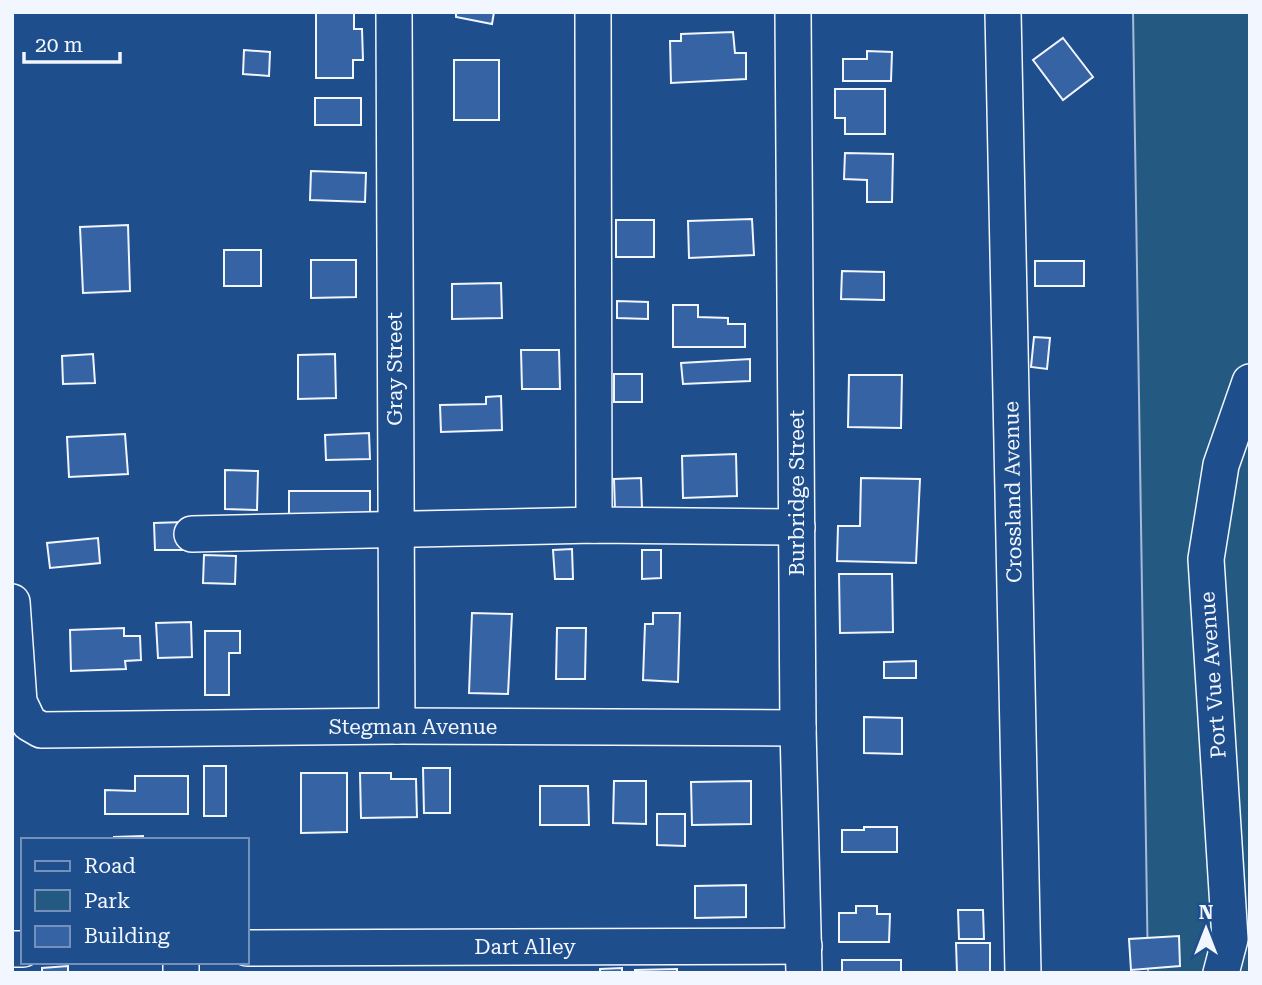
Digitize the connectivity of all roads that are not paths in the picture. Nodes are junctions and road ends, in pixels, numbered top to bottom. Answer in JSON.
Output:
{"nodes":[{"id":1,"x":394,"y":12,"type":"edge"},
{"id":2,"x":593,"y":12,"type":"edge"},
{"id":3,"x":793,"y":12,"type":"edge"},
{"id":4,"x":1003,"y":12,"type":"edge"},
{"id":5,"x":1250,"y":382,"type":"edge"},
{"id":6,"x":594,"y":525,"type":"junction"},
{"id":7,"x":797,"y":527,"type":"junction"},
{"id":8,"x":396,"y":530,"type":"junction"},
{"id":9,"x":192,"y":534,"type":"dead end"},
{"id":10,"x":12,"y":602,"type":"edge"},
{"id":11,"x":397,"y":726,"type":"junction"},
{"id":12,"x":798,"y":728,"type":"junction"},
{"id":13,"x":248,"y":948,"type":"edge"},
{"id":14,"x":804,"y":960,"type":"edge"},
{"id":15,"x":1023,"y":973,"type":"edge"},
{"id":16,"x":1221,"y":973,"type":"edge"}],
"edges":[{"from":1,"to":8,"type":"street","name":"Gray Street"},
{"from":2,"to":6,"type":"street"},
{"from":3,"to":7,"type":"street","name":"Burbridge Street"},
{"from":4,"to":15,"type":"street","name":"Crossland Avenue"},
{"from":5,"to":16,"type":"street","name":"Port Vue Avenue"},
{"from":6,"to":7,"type":"street"},
{"from":6,"to":8,"type":"street"},
{"from":7,"to":12,"type":"street","name":"Burbridge Street"},
{"from":8,"to":9,"type":"street"},
{"from":8,"to":11,"type":"street","name":"Gray Street"},
{"from":10,"to":11,"type":"street","name":"Stegman Avenue"},
{"from":11,"to":12,"type":"street","name":"Stegman Avenue"},
{"from":12,"to":14,"type":"street","name":"Burbridge Street"},
{"from":13,"to":14,"type":"street","name":"Dart Alley"}]}
